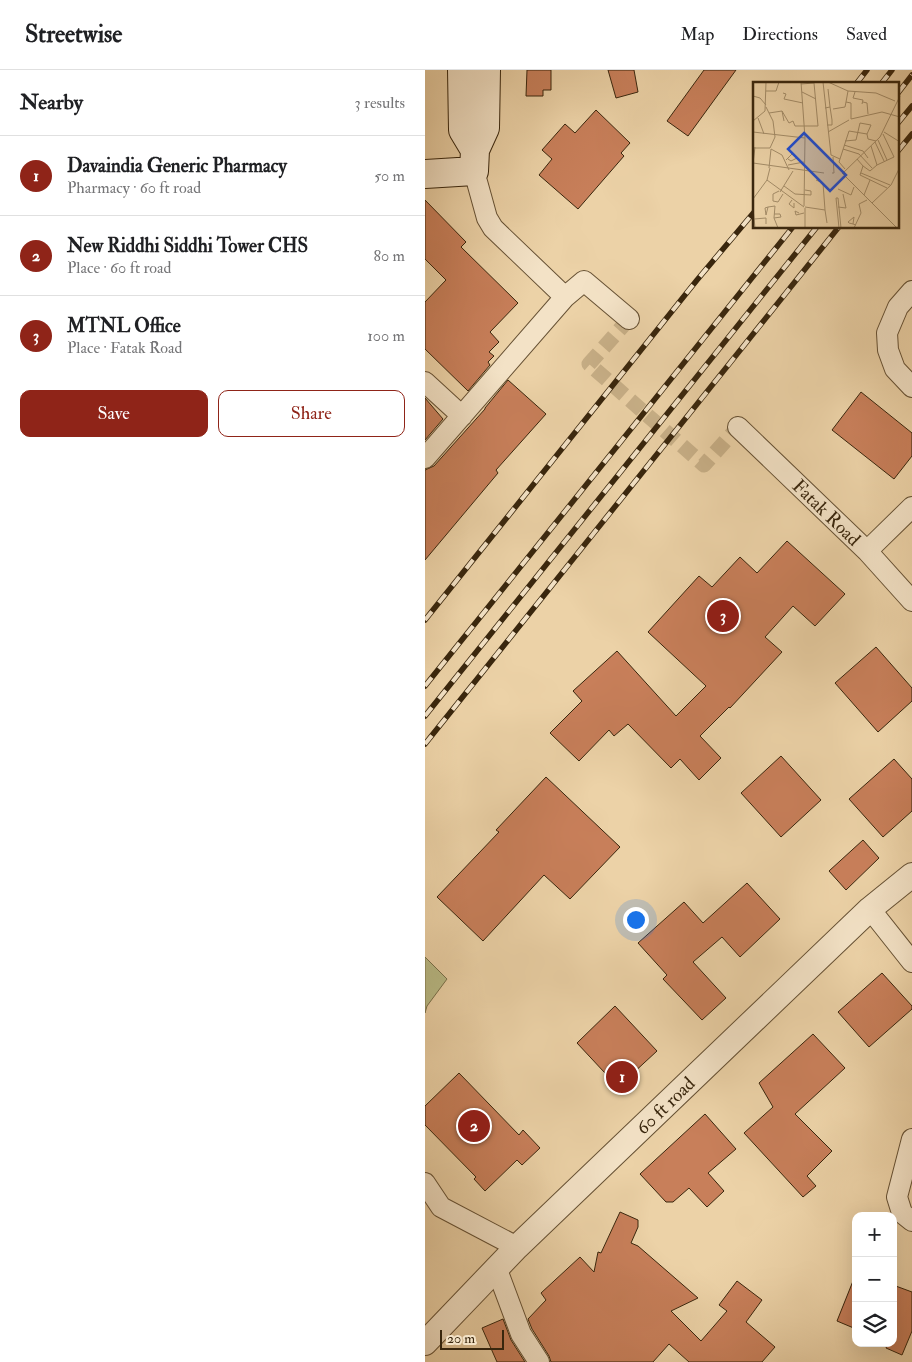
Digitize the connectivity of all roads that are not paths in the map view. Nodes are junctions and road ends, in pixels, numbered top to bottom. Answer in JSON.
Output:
{"nodes":[{"id":1,"x":462,"y":70,"type":"edge"},
{"id":2,"x":486,"y":70,"type":"edge"},
{"id":3,"x":474,"y":145,"type":"junction"},
{"id":4,"x":425,"y":174,"type":"edge"},
{"id":5,"x":912,"y":291,"type":"edge"},
{"id":6,"x":565,"y":297,"type":"junction"},
{"id":7,"x":629,"y":319,"type":"dead end"},
{"id":8,"x":425,"y":382,"type":"edge"},
{"id":9,"x":912,"y":387,"type":"edge"},
{"id":10,"x":462,"y":416,"type":"junction"},
{"id":11,"x":738,"y":427,"type":"dead end"},
{"id":12,"x":425,"y":458,"type":"edge"},
{"id":13,"x":912,"y":507,"type":"edge"},
{"id":14,"x":867,"y":551,"type":"junction"},
{"id":15,"x":912,"y":601,"type":"edge"},
{"id":16,"x":912,"y":875,"type":"edge"},
{"id":17,"x":870,"y":909,"type":"junction"},
{"id":18,"x":912,"y":962,"type":"edge"},
{"id":19,"x":912,"y":1139,"type":"edge"},
{"id":20,"x":425,"y":1183,"type":"edge"},
{"id":21,"x":912,"y":1221,"type":"edge"},
{"id":22,"x":517,"y":1247,"type":"junction"},
{"id":23,"x":496,"y":1267,"type":"junction"},
{"id":24,"x":425,"y":1343,"type":"edge"},
{"id":25,"x":539,"y":1362,"type":"edge"}],
"edges":[{"from":1,"to":3,"type":"main road"},
{"from":2,"to":3,"type":"main road"},
{"from":3,"to":4,"type":"main road"},
{"from":3,"to":6,"type":"street"},
{"from":5,"to":9,"type":"street"},
{"from":6,"to":7,"type":"street"},
{"from":6,"to":10,"type":"street"},
{"from":8,"to":10,"type":"street"},
{"from":10,"to":12,"type":"street"},
{"from":11,"to":14,"type":"street","name":"Fatak Road"},
{"from":13,"to":14,"type":"street"},
{"from":14,"to":15,"type":"street","name":"Fatak Road"},
{"from":16,"to":17,"type":"street","name":"60 ft road"},
{"from":17,"to":18,"type":"street"},
{"from":17,"to":22,"type":"street","name":"60 ft road"},
{"from":19,"to":21,"type":"street"},
{"from":20,"to":22,"type":"street"},
{"from":22,"to":23,"type":"street","name":"60 ft road"},
{"from":23,"to":24,"type":"street","name":"60 ft road"},
{"from":23,"to":25,"type":"street"}]}
